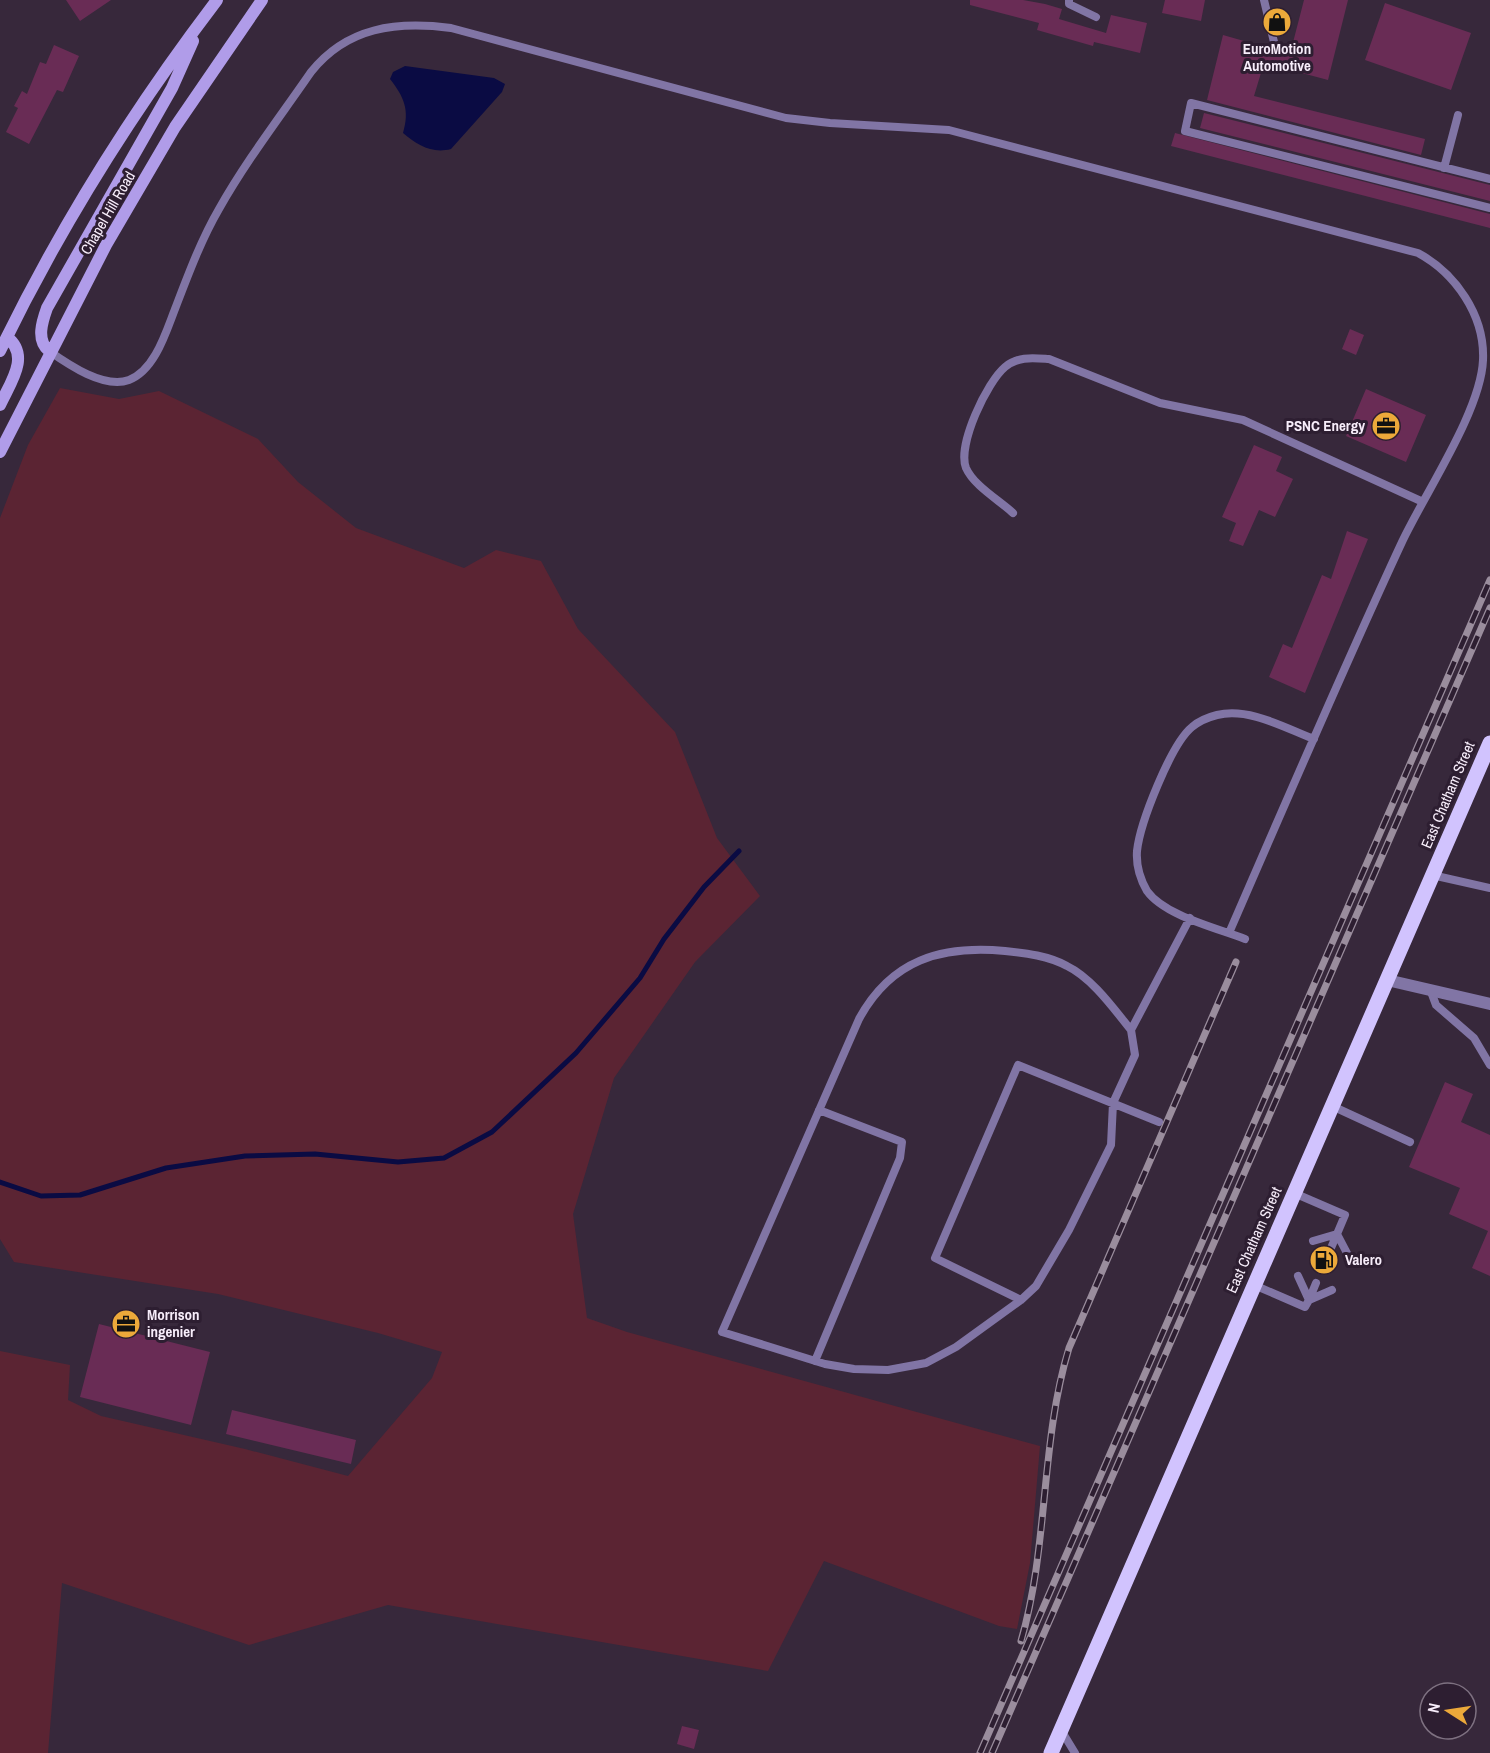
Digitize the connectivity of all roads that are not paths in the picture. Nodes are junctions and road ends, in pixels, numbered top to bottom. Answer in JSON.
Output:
{"nodes":[{"id":1,"x":262,"y":0,"type":"edge"},
{"id":2,"x":1070,"y":0,"type":"edge"},
{"id":3,"x":1264,"y":0,"type":"edge"},
{"id":4,"x":216,"y":2,"type":"edge"},
{"id":5,"x":1096,"y":18,"type":"dead end"},
{"id":6,"x":1274,"y":42,"type":"dead end"},
{"id":7,"x":1458,"y":115,"type":"dead end"},
{"id":8,"x":1444,"y":168,"type":"junction"},
{"id":9,"x":1490,"y":179,"type":"edge"},
{"id":10,"x":1490,"y":208,"type":"edge"},
{"id":11,"x":7,"y":337,"type":"junction"},
{"id":12,"x":0,"y":351,"type":"edge"},
{"id":13,"x":49,"y":351,"type":"junction"},
{"id":14,"x":0,"y":405,"type":"edge"},
{"id":15,"x":0,"y":452,"type":"edge"},
{"id":16,"x":1423,"y":502,"type":"junction"},
{"id":17,"x":1013,"y":513,"type":"dead end"},
{"id":18,"x":1314,"y":739,"type":"junction"},
{"id":19,"x":1490,"y":742,"type":"edge"},
{"id":20,"x":1432,"y":875,"type":"junction"},
{"id":21,"x":1490,"y":888,"type":"edge"},
{"id":22,"x":1190,"y":918,"type":"junction"},
{"id":23,"x":1229,"y":933,"type":"junction"},
{"id":24,"x":1245,"y":939,"type":"dead end"},
{"id":25,"x":1387,"y":980,"type":"junction"},
{"id":26,"x":1430,"y":989,"type":"junction"},
{"id":27,"x":1490,"y":1004,"type":"edge"},
{"id":28,"x":1131,"y":1030,"type":"junction"},
{"id":29,"x":1490,"y":1065,"type":"edge"},
{"id":30,"x":1113,"y":1103,"type":"junction"},
{"id":31,"x":1332,"y":1106,"type":"junction"},
{"id":32,"x":819,"y":1110,"type":"junction"},
{"id":33,"x":1159,"y":1122,"type":"dead end"},
{"id":34,"x":1410,"y":1142,"type":"dead end"},
{"id":35,"x":1294,"y":1193,"type":"junction"},
{"id":36,"x":1337,"y":1234,"type":"junction"},
{"id":37,"x":1313,"y":1241,"type":"dead end"},
{"id":38,"x":1331,"y":1248,"type":"dead end"},
{"id":39,"x":1348,"y":1255,"type":"dead end"},
{"id":40,"x":1298,"y":1276,"type":"dead end"},
{"id":41,"x":1316,"y":1283,"type":"dead end"},
{"id":42,"x":1254,"y":1285,"type":"junction"},
{"id":43,"x":1332,"y":1290,"type":"dead end"},
{"id":44,"x":1022,"y":1300,"type":"junction"},
{"id":45,"x":1309,"y":1300,"type":"junction"},
{"id":46,"x":815,"y":1361,"type":"junction"},
{"id":47,"x":1061,"y":1730,"type":"junction"},
{"id":48,"x":1051,"y":1753,"type":"edge"},
{"id":49,"x":1075,"y":1753,"type":"edge"}],
"edges":[{"from":1,"to":13,"type":"main road","name":"Chapel Hill Road"},
{"from":2,"to":5,"type":"lane"},
{"from":3,"to":6,"type":"lane"},
{"from":4,"to":11,"type":"main road","name":"Chapel Hill Road"},
{"from":4,"to":13,"type":"main road"},
{"from":7,"to":8,"type":"lane"},
{"from":8,"to":9,"type":"lane"},
{"from":8,"to":10,"type":"lane"},
{"from":11,"to":12,"type":"main road","name":"Chapel Hill Road"},
{"from":11,"to":14,"type":"main road"},
{"from":13,"to":15,"type":"main road","name":"Chapel Hill Road"},
{"from":13,"to":16,"type":"lane"},
{"from":16,"to":17,"type":"lane"},
{"from":16,"to":18,"type":"lane"},
{"from":18,"to":22,"type":"lane"},
{"from":18,"to":23,"type":"lane"},
{"from":19,"to":20,"type":"main road","name":"East Chatham Street"},
{"from":20,"to":21,"type":"lane"},
{"from":20,"to":25,"type":"main road","name":"East Chatham Street"},
{"from":22,"to":23,"type":"lane"},
{"from":22,"to":28,"type":"lane"},
{"from":23,"to":24,"type":"lane"},
{"from":25,"to":26,"type":"street"},
{"from":25,"to":31,"type":"main road","name":"East Chatham Street"},
{"from":26,"to":27,"type":"street"},
{"from":26,"to":29,"type":"lane"},
{"from":28,"to":30,"type":"lane"},
{"from":28,"to":32,"type":"lane"},
{"from":30,"to":33,"type":"lane"},
{"from":30,"to":44,"type":"lane"},
{"from":30,"to":44,"type":"lane"},
{"from":31,"to":34,"type":"lane"},
{"from":31,"to":35,"type":"main road","name":"East Chatham Street"},
{"from":32,"to":46,"type":"lane"},
{"from":32,"to":46,"type":"lane"},
{"from":35,"to":36,"type":"lane"},
{"from":35,"to":42,"type":"main road","name":"East Chatham Street"},
{"from":36,"to":37,"type":"lane"},
{"from":36,"to":38,"type":"lane"},
{"from":36,"to":39,"type":"lane"},
{"from":40,"to":45,"type":"lane"},
{"from":41,"to":45,"type":"lane"},
{"from":42,"to":45,"type":"lane"},
{"from":42,"to":47,"type":"main road","name":"East Chatham Street"},
{"from":43,"to":45,"type":"lane"},
{"from":44,"to":46,"type":"lane"},
{"from":47,"to":48,"type":"main road","name":"East Chatham Street"},
{"from":47,"to":49,"type":"lane"}]}
